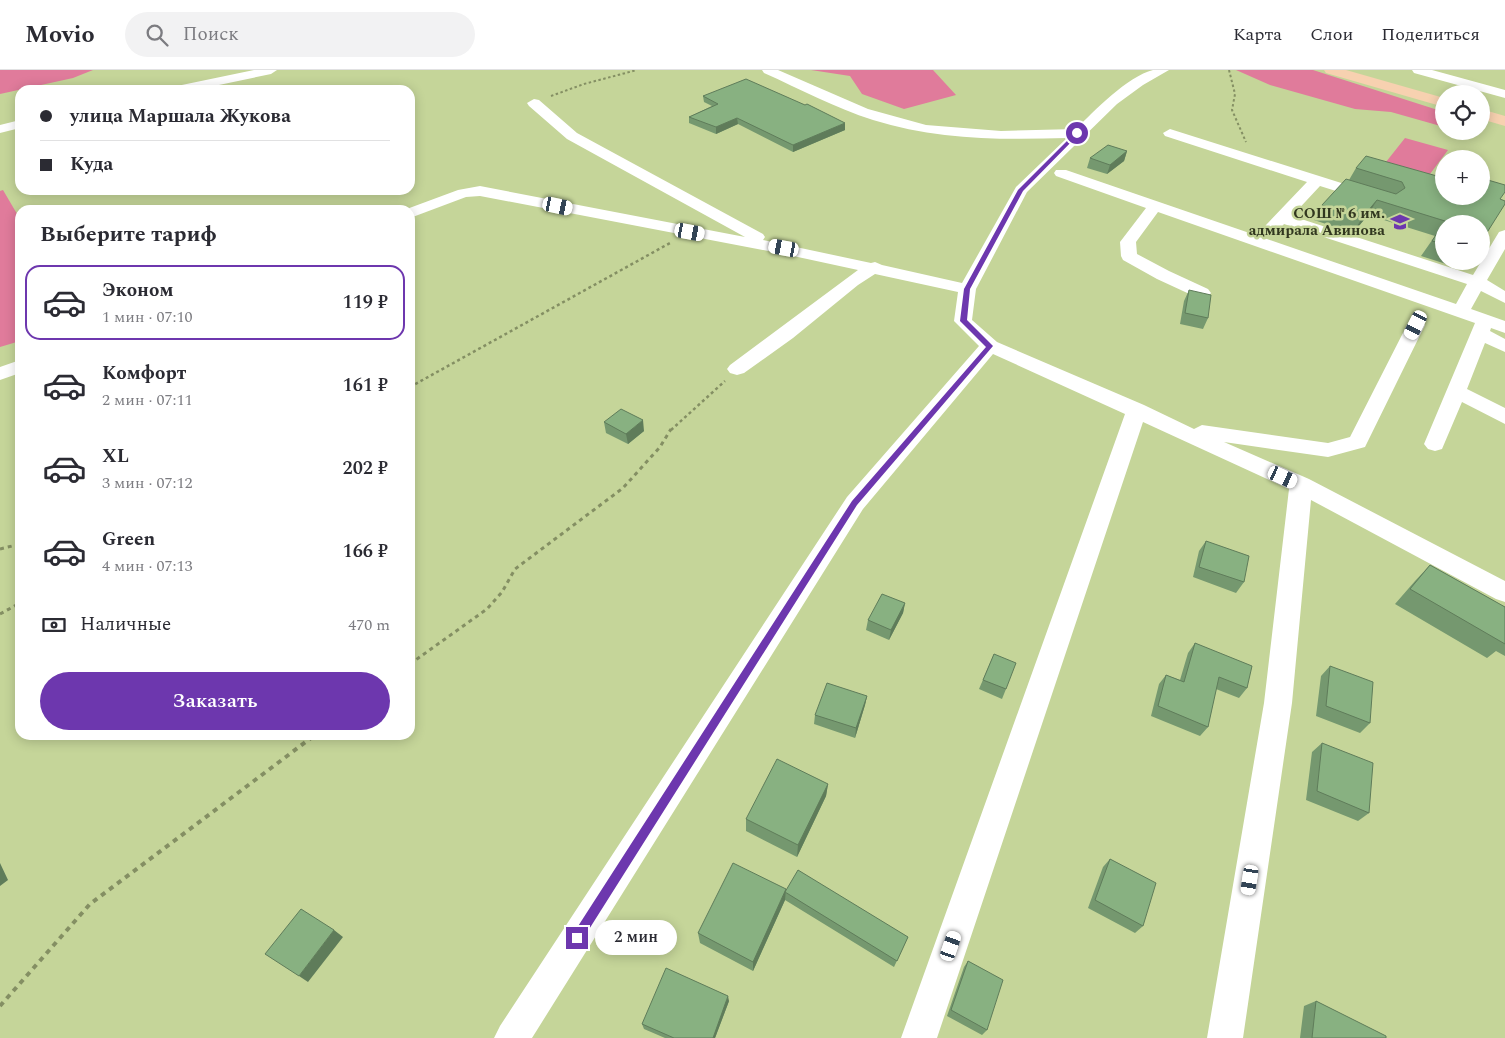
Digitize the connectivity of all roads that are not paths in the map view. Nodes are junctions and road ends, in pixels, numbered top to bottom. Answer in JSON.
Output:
{"nodes":[{"id":1,"x":271,"y":70,"type":"edge"},
{"id":2,"x":768,"y":70,"type":"edge"},
{"id":3,"x":1163,"y":70,"type":"edge"},
{"id":4,"x":1332,"y":70,"type":"edge"},
{"id":5,"x":1418,"y":70,"type":"edge"},
{"id":6,"x":200,"y":85,"type":"edge"},
{"id":7,"x":1505,"y":94,"type":"edge"},
{"id":8,"x":1435,"y":100,"type":"edge"},
{"id":9,"x":534,"y":103,"type":"road end"},
{"id":10,"x":1490,"y":117,"type":"edge"},
{"id":11,"x":1505,"y":121,"type":"edge"},
{"id":12,"x":15,"y":125,"type":"edge"},
{"id":13,"x":0,"y":129,"type":"edge"},
{"id":14,"x":1077,"y":133,"type":"junction"},
{"id":15,"x":1170,"y":133,"type":"dead end"},
{"id":16,"x":1061,"y":173,"type":"dead end"},
{"id":17,"x":1317,"y":180,"type":"junction"},
{"id":18,"x":1378,"y":199,"type":"edge"},
{"id":19,"x":1155,"y":206,"type":"junction"},
{"id":20,"x":415,"y":210,"type":"edge"},
{"id":21,"x":1281,"y":218,"type":"junction"},
{"id":22,"x":1505,"y":235,"type":"edge"},
{"id":23,"x":1258,"y":242,"type":"junction"},
{"id":24,"x":774,"y":247,"type":"junction"},
{"id":25,"x":1379,"y":250,"type":"junction"},
{"id":26,"x":875,"y":267,"type":"junction"},
{"id":27,"x":1356,"y":276,"type":"junction"},
{"id":28,"x":1477,"y":282,"type":"junction"},
{"id":29,"x":967,"y":289,"type":"junction"},
{"id":30,"x":1202,"y":293,"type":"edge"},
{"id":31,"x":1505,"y":298,"type":"edge"},
{"id":32,"x":1461,"y":312,"type":"junction"},
{"id":33,"x":1416,"y":325,"type":"dead end"},
{"id":34,"x":1482,"y":326,"type":"junction"},
{"id":35,"x":1505,"y":327,"type":"edge"},
{"id":36,"x":990,"y":346,"type":"junction"},
{"id":37,"x":1505,"y":346,"type":"edge"},
{"id":38,"x":15,"y":368,"type":"edge"},
{"id":39,"x":737,"y":369,"type":"road end"},
{"id":40,"x":0,"y":374,"type":"edge"},
{"id":41,"x":1456,"y":391,"type":"junction"},
{"id":42,"x":1136,"y":410,"type":"junction"},
{"id":43,"x":1505,"y":417,"type":"edge"},
{"id":44,"x":1175,"y":428,"type":"junction"},
{"id":45,"x":1435,"y":444,"type":"dead end"},
{"id":46,"x":1301,"y":485,"type":"junction"},
{"id":47,"x":1505,"y":592,"type":"edge"},
{"id":48,"x":512,"y":1038,"type":"edge"},
{"id":49,"x":919,"y":1038,"type":"edge"},
{"id":50,"x":1226,"y":1038,"type":"edge"}],
"edges":[{"from":1,"to":6,"type":"street"},
{"from":2,"to":14,"type":"street"},
{"from":3,"to":14,"type":"street"},
{"from":4,"to":8,"type":"main road"},
{"from":5,"to":7,"type":"street"},
{"from":9,"to":24,"type":"street"},
{"from":10,"to":11,"type":"main road"},
{"from":12,"to":13,"type":"street"},
{"from":14,"to":29,"type":"street"},
{"from":15,"to":17,"type":"street"},
{"from":16,"to":19,"type":"street"},
{"from":17,"to":18,"type":"street"},
{"from":17,"to":21,"type":"street"},
{"from":19,"to":23,"type":"street"},
{"from":19,"to":30,"type":"street"},
{"from":20,"to":24,"type":"street"},
{"from":21,"to":23,"type":"street"},
{"from":21,"to":25,"type":"street"},
{"from":22,"to":28,"type":"street"},
{"from":23,"to":27,"type":"street"},
{"from":24,"to":26,"type":"street"},
{"from":25,"to":27,"type":"street"},
{"from":25,"to":28,"type":"street"},
{"from":26,"to":29,"type":"street"},
{"from":26,"to":39,"type":"street"},
{"from":27,"to":32,"type":"street"},
{"from":28,"to":31,"type":"street"},
{"from":28,"to":32,"type":"street"},
{"from":29,"to":36,"type":"street"},
{"from":32,"to":34,"type":"street"},
{"from":33,"to":44,"type":"lane"},
{"from":34,"to":35,"type":"street"},
{"from":34,"to":37,"type":"street"},
{"from":34,"to":41,"type":"street"},
{"from":36,"to":42,"type":"street"},
{"from":36,"to":48,"type":"street"},
{"from":38,"to":40,"type":"street"},
{"from":41,"to":43,"type":"street"},
{"from":41,"to":45,"type":"street"},
{"from":42,"to":44,"type":"street"},
{"from":42,"to":49,"type":"street"},
{"from":44,"to":46,"type":"street"},
{"from":46,"to":47,"type":"street"},
{"from":46,"to":50,"type":"street"}]}
